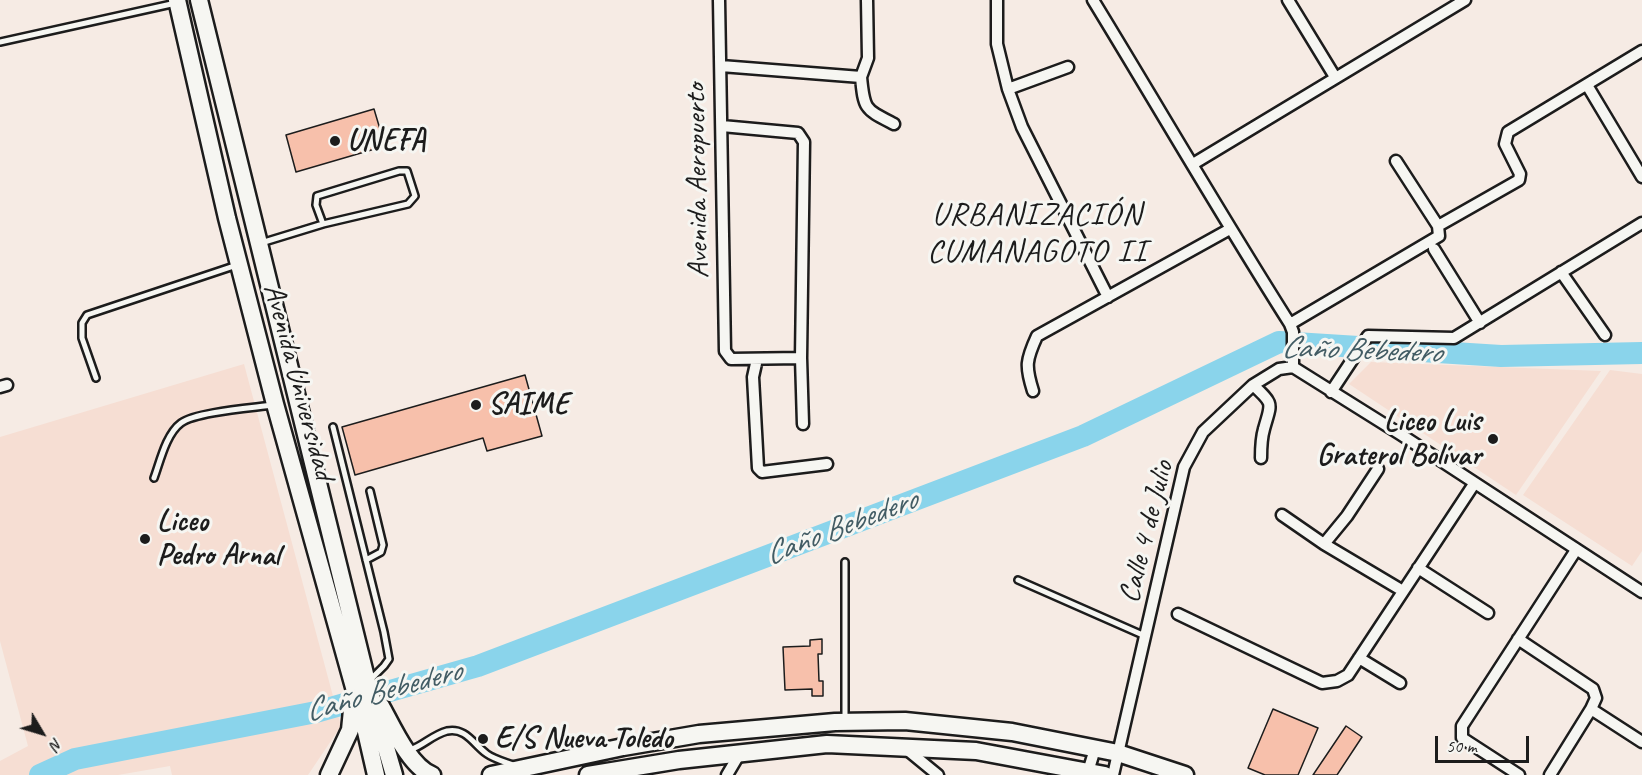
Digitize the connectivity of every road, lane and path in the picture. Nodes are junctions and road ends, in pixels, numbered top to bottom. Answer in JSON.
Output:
{"nodes":[{"id":1,"x":199,"y":0,"type":"edge"},
{"id":2,"x":718,"y":0,"type":"edge"},
{"id":3,"x":867,"y":0,"type":"edge"},
{"id":4,"x":997,"y":0,"type":"edge"},
{"id":5,"x":1093,"y":0,"type":"edge"},
{"id":6,"x":1288,"y":0,"type":"edge"},
{"id":7,"x":1465,"y":0,"type":"edge"},
{"id":8,"x":177,"y":1,"type":"edge"},
{"id":9,"x":0,"y":42,"type":"edge"},
{"id":10,"x":1642,"y":51,"type":"edge"},
{"id":11,"x":721,"y":66,"type":"junction"},
{"id":12,"x":1068,"y":67,"type":"dead end"},
{"id":13,"x":861,"y":77,"type":"junction"},
{"id":14,"x":1335,"y":77,"type":"junction"},
{"id":15,"x":1587,"y":85,"type":"junction"},
{"id":16,"x":1008,"y":89,"type":"junction"},
{"id":17,"x":894,"y":124,"type":"dead end"},
{"id":18,"x":722,"y":126,"type":"junction"},
{"id":19,"x":1396,"y":161,"type":"dead end"},
{"id":20,"x":1193,"y":164,"type":"junction"},
{"id":21,"x":1642,"y":177,"type":"edge"},
{"id":22,"x":1642,"y":223,"type":"edge"},
{"id":23,"x":323,"y":224,"type":"junction"},
{"id":24,"x":1438,"y":226,"type":"junction"},
{"id":25,"x":1230,"y":229,"type":"junction"},
{"id":26,"x":259,"y":244,"type":"junction"},
{"id":27,"x":1434,"y":249,"type":"dead end"},
{"id":28,"x":239,"y":264,"type":"junction"},
{"id":29,"x":1562,"y":272,"type":"junction"},
{"id":30,"x":1108,"y":297,"type":"junction"},
{"id":31,"x":1480,"y":323,"type":"junction"},
{"id":32,"x":1292,"y":328,"type":"junction"},
{"id":33,"x":1605,"y":336,"type":"dead end"},
{"id":34,"x":801,"y":358,"type":"junction"},
{"id":35,"x":757,"y":359,"type":"junction"},
{"id":36,"x":1293,"y":367,"type":"junction"},
{"id":37,"x":96,"y":378,"type":"dead end"},
{"id":38,"x":1253,"y":385,"type":"junction"},
{"id":39,"x":1033,"y":391,"type":"dead end"},
{"id":40,"x":1331,"y":392,"type":"junction"},
{"id":41,"x":275,"y":405,"type":"junction"},
{"id":42,"x":802,"y":424,"type":"dead end"},
{"id":43,"x":333,"y":427,"type":"dead end"},
{"id":44,"x":1261,"y":458,"type":"dead end"},
{"id":45,"x":827,"y":464,"type":"dead end"},
{"id":46,"x":1378,"y":469,"type":"dead end"},
{"id":47,"x":154,"y":478,"type":"dead end"},
{"id":48,"x":1474,"y":484,"type":"junction"},
{"id":49,"x":370,"y":491,"type":"dead end"},
{"id":50,"x":1282,"y":514,"type":"dead end"},
{"id":51,"x":1324,"y":544,"type":"junction"},
{"id":52,"x":1576,"y":550,"type":"junction"},
{"id":53,"x":366,"y":560,"type":"junction"},
{"id":54,"x":845,"y":562,"type":"dead end"},
{"id":55,"x":1418,"y":568,"type":"junction"},
{"id":56,"x":1018,"y":580,"type":"dead end"},
{"id":57,"x":1640,"y":586,"type":"edge"},
{"id":58,"x":1403,"y":591,"type":"junction"},
{"id":59,"x":1488,"y":613,"type":"dead end"},
{"id":60,"x":1178,"y":614,"type":"dead end"},
{"id":61,"x":1145,"y":636,"type":"junction"},
{"id":62,"x":1518,"y":639,"type":"junction"},
{"id":63,"x":1359,"y":658,"type":"junction"},
{"id":64,"x":1400,"y":683,"type":"dead end"},
{"id":65,"x":363,"y":685,"type":"junction"},
{"id":66,"x":1591,"y":709,"type":"junction"},
{"id":67,"x":370,"y":722,"type":"junction"},
{"id":68,"x":845,"y":722,"type":"junction"},
{"id":69,"x":1642,"y":742,"type":"edge"},
{"id":70,"x":905,"y":748,"type":"junction"},
{"id":71,"x":1095,"y":749,"type":"junction"},
{"id":72,"x":406,"y":751,"type":"junction"},
{"id":73,"x":740,"y":753,"type":"junction"},
{"id":74,"x":1118,"y":753,"type":"junction"},
{"id":75,"x":564,"y":760,"type":"junction"},
{"id":76,"x":679,"y":760,"type":"junction"},
{"id":77,"x":523,"y":769,"type":"junction"},
{"id":78,"x":931,"y":773,"type":"edge"},
{"id":79,"x":1094,"y":774,"type":"edge"},
{"id":80,"x":329,"y":775,"type":"edge"},
{"id":81,"x":376,"y":775,"type":"edge"},
{"id":82,"x":394,"y":775,"type":"edge"},
{"id":83,"x":432,"y":775,"type":"edge"},
{"id":84,"x":491,"y":775,"type":"edge"},
{"id":85,"x":507,"y":775,"type":"edge"},
{"id":86,"x":588,"y":775,"type":"edge"},
{"id":87,"x":625,"y":775,"type":"edge"},
{"id":88,"x":727,"y":775,"type":"edge"},
{"id":89,"x":1113,"y":775,"type":"edge"},
{"id":90,"x":1185,"y":775,"type":"edge"},
{"id":91,"x":1519,"y":775,"type":"edge"},
{"id":92,"x":1550,"y":775,"type":"edge"}],
"edges":[{"from":1,"to":26,"type":"main road","name":"Avenida Universidad"},
{"from":2,"to":11,"type":"street","name":"Avenida Aeropuerto"},
{"from":3,"to":13,"type":"street"},
{"from":4,"to":16,"type":"street"},
{"from":5,"to":20,"type":"street"},
{"from":6,"to":14,"type":"street"},
{"from":7,"to":14,"type":"street"},
{"from":8,"to":9,"type":"lane"},
{"from":8,"to":28,"type":"main road","name":"Avenida Universidad"},
{"from":10,"to":15,"type":"street"},
{"from":11,"to":13,"type":"street"},
{"from":11,"to":18,"type":"street","name":"Avenida Aeropuerto"},
{"from":12,"to":16,"type":"street"},
{"from":13,"to":17,"type":"street"},
{"from":14,"to":20,"type":"street"},
{"from":15,"to":21,"type":"street"},
{"from":15,"to":24,"type":"street"},
{"from":16,"to":30,"type":"street"},
{"from":18,"to":34,"type":"street"},
{"from":18,"to":35,"type":"street","name":"Avenida Aeropuerto"},
{"from":19,"to":24,"type":"street"},
{"from":20,"to":25,"type":"street"},
{"from":22,"to":29,"type":"street"},
{"from":23,"to":23,"type":"lane"},
{"from":23,"to":26,"type":"lane"},
{"from":24,"to":32,"type":"street"},
{"from":25,"to":30,"type":"street"},
{"from":25,"to":32,"type":"street"},
{"from":26,"to":65,"type":"main road","name":"Avenida Universidad"},
{"from":27,"to":31,"type":"street"},
{"from":28,"to":37,"type":"lane"},
{"from":28,"to":41,"type":"main road","name":"Avenida Universidad"},
{"from":29,"to":31,"type":"street"},
{"from":29,"to":33,"type":"street"},
{"from":30,"to":39,"type":"street"},
{"from":31,"to":40,"type":"street"},
{"from":32,"to":36,"type":"street"},
{"from":34,"to":35,"type":"street"},
{"from":34,"to":42,"type":"street"},
{"from":35,"to":45,"type":"street"},
{"from":36,"to":38,"type":"street","name":"Calle 4 de Julio"},
{"from":36,"to":40,"type":"street"},
{"from":38,"to":44,"type":"street"},
{"from":38,"to":61,"type":"street","name":"Calle 4 de Julio"},
{"from":40,"to":48,"type":"street"},
{"from":41,"to":47,"type":"lane"},
{"from":41,"to":65,"type":"main road","name":"Avenida Universidad"},
{"from":43,"to":53,"type":"lane"},
{"from":46,"to":51,"type":"street"},
{"from":48,"to":52,"type":"street"},
{"from":48,"to":55,"type":"street"},
{"from":49,"to":53,"type":"lane"},
{"from":50,"to":51,"type":"street"},
{"from":51,"to":58,"type":"street"},
{"from":52,"to":57,"type":"street"},
{"from":52,"to":62,"type":"street"},
{"from":53,"to":65,"type":"lane"},
{"from":54,"to":68,"type":"lane"},
{"from":55,"to":58,"type":"street"},
{"from":55,"to":59,"type":"street"},
{"from":56,"to":61,"type":"lane"},
{"from":58,"to":63,"type":"street"},
{"from":60,"to":63,"type":"street"},
{"from":61,"to":74,"type":"street","name":"Calle 4 de Julio"},
{"from":62,"to":66,"type":"street"},
{"from":62,"to":91,"type":"street"},
{"from":63,"to":64,"type":"street"},
{"from":65,"to":67,"type":"main road","name":"Avenida Universidad"},
{"from":65,"to":67,"type":"main road"},
{"from":66,"to":69,"type":"street"},
{"from":66,"to":92,"type":"street"},
{"from":67,"to":72,"type":"main road"},
{"from":67,"to":80,"type":"main road"},
{"from":67,"to":81,"type":"main road","name":"Avenida Universidad"},
{"from":67,"to":82,"type":"main road","name":"Avenida Universidad"},
{"from":68,"to":71,"type":"main road"},
{"from":68,"to":75,"type":"main road"},
{"from":70,"to":73,"type":"main road"},
{"from":70,"to":78,"type":"street"},
{"from":70,"to":79,"type":"main road"},
{"from":71,"to":74,"type":"main road"},
{"from":71,"to":79,"type":"street"},
{"from":72,"to":77,"type":"lane"},
{"from":72,"to":83,"type":"main road"},
{"from":73,"to":76,"type":"main road"},
{"from":73,"to":88,"type":"street"},
{"from":74,"to":89,"type":"street","name":"Calle 4 de Julio"},
{"from":74,"to":90,"type":"main road"},
{"from":75,"to":77,"type":"main road"},
{"from":75,"to":85,"type":"main road"},
{"from":76,"to":86,"type":"main road"},
{"from":76,"to":87,"type":"main road"},
{"from":77,"to":84,"type":"main road"}]}
